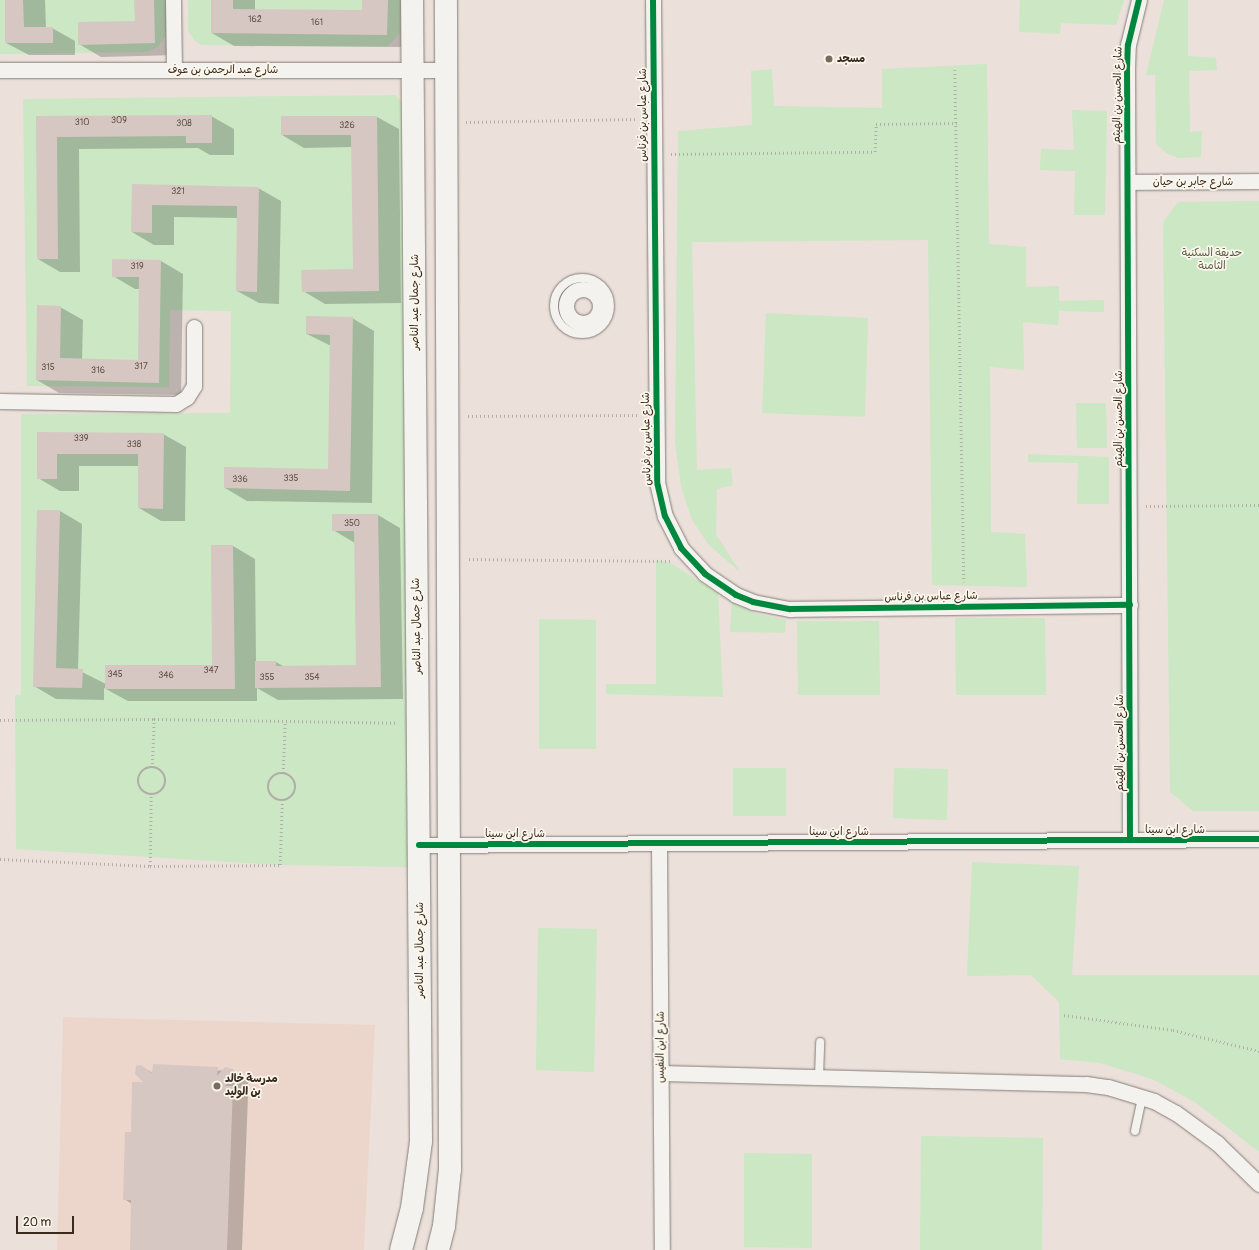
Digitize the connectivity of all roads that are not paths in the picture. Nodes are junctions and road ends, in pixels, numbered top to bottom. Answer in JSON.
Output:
{"nodes":[{"id":1,"x":173,"y":0,"type":"edge"},
{"id":2,"x":412,"y":0,"type":"edge"},
{"id":3,"x":446,"y":0,"type":"edge"},
{"id":4,"x":652,"y":0,"type":"edge"},
{"id":5,"x":1139,"y":0,"type":"edge"},
{"id":6,"x":0,"y":70,"type":"edge"},
{"id":7,"x":174,"y":70,"type":"junction"},
{"id":8,"x":413,"y":70,"type":"junction"},
{"id":9,"x":446,"y":70,"type":"junction"},
{"id":10,"x":1259,"y":181,"type":"edge"},
{"id":11,"x":1128,"y":182,"type":"junction"},
{"id":12,"x":194,"y":327,"type":"dead end"},
{"id":13,"x":581,"y":334,"type":"joint"},
{"id":14,"x":0,"y":401,"type":"edge"},
{"id":15,"x":1130,"y":605,"type":"junction"},
{"id":16,"x":1259,"y":839,"type":"edge"},
{"id":17,"x":1130,"y":840,"type":"junction"},
{"id":18,"x":659,"y":843,"type":"junction"},
{"id":19,"x":419,"y":845,"type":"junction"},
{"id":20,"x":448,"y":845,"type":"junction"},
{"id":21,"x":820,"y":1042,"type":"dead end"},
{"id":22,"x":661,"y":1073,"type":"junction"},
{"id":23,"x":819,"y":1077,"type":"junction"},
{"id":24,"x":1142,"y":1097,"type":"junction"},
{"id":25,"x":1135,"y":1131,"type":"dead end"},
{"id":26,"x":1259,"y":1184,"type":"edge"},
{"id":27,"x":401,"y":1250,"type":"edge"},
{"id":28,"x":438,"y":1250,"type":"edge"},
{"id":29,"x":662,"y":1250,"type":"edge"}],
"edges":[{"from":1,"to":7,"type":"street"},
{"from":2,"to":8,"type":"main road","name":"شارع جمال عبد الناصر"},
{"from":3,"to":9,"type":"main road"},
{"from":4,"to":15,"type":"street","name":"شارع عباس بن فرناس"},
{"from":5,"to":11,"type":"street","name":"شارع الحسن بن الهيثم"},
{"from":6,"to":7,"type":"street","name":"شارع عبد الرحمن بن عوف"},
{"from":7,"to":8,"type":"street","name":"شارع عبد الرحمن بن عوف"},
{"from":8,"to":9,"type":"street","name":"شارع عبد الرحمن بن عوف"},
{"from":8,"to":19,"type":"main road","name":"شارع جمال عبد الناصر"},
{"from":9,"to":20,"type":"main road"},
{"from":10,"to":11,"type":"street","name":"شارع جابر بن حيان"},
{"from":11,"to":15,"type":"street","name":"شارع الحسن بن الهيثم"},
{"from":12,"to":14,"type":"street"},
{"from":13,"to":13,"type":"lane"},
{"from":15,"to":17,"type":"street","name":"شارع الحسن بن الهيثم"},
{"from":16,"to":17,"type":"street","name":"شارع ابن سينا"},
{"from":17,"to":18,"type":"street","name":"شارع ابن سينا"},
{"from":18,"to":20,"type":"street","name":"شارع ابن سينا"},
{"from":18,"to":22,"type":"street","name":"شارع ابن النفيس"},
{"from":19,"to":20,"type":"street","name":"شارع ابن سينا"},
{"from":19,"to":27,"type":"main road","name":"شارع جمال عبد الناصر"},
{"from":20,"to":28,"type":"main road"},
{"from":21,"to":23,"type":"lane"},
{"from":22,"to":23,"type":"street"},
{"from":22,"to":29,"type":"street","name":"شارع ابن النفيس"},
{"from":23,"to":24,"type":"street"},
{"from":24,"to":25,"type":"lane"},
{"from":24,"to":26,"type":"street"}]}
